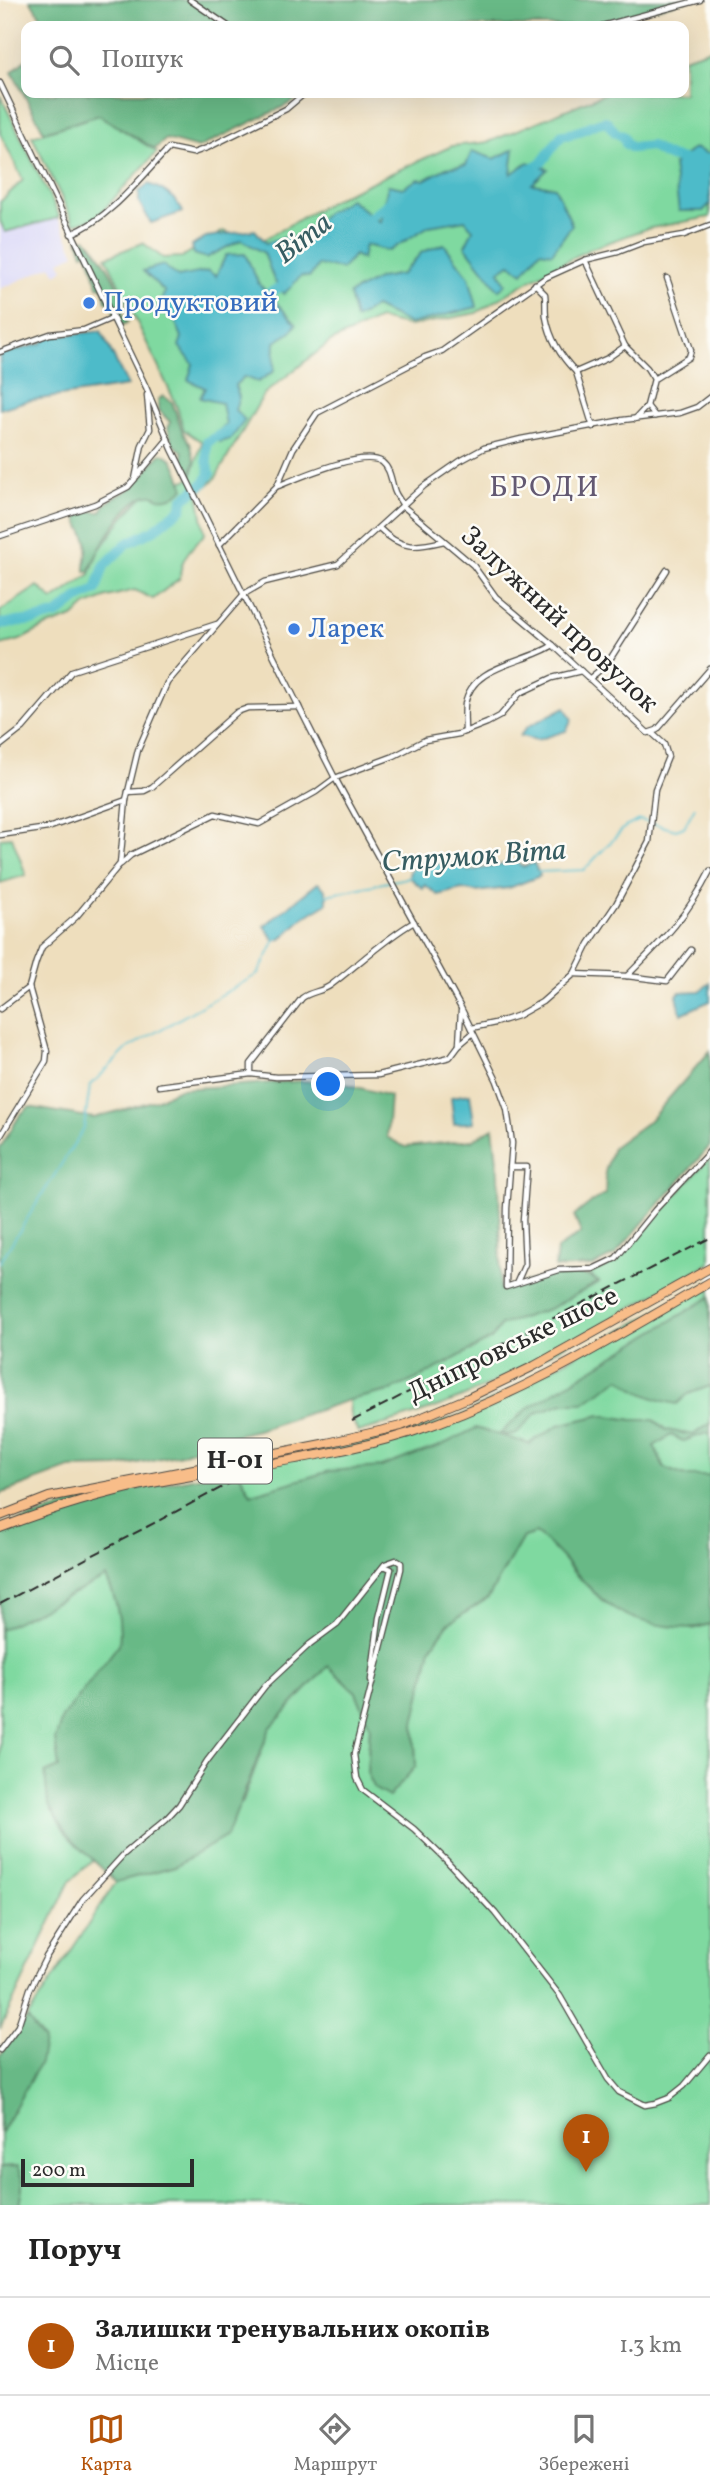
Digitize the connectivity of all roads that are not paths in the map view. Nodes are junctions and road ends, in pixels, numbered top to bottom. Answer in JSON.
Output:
{"nodes":[{"id":1,"x":190,"y":0,"type":"edge"},
{"id":2,"x":700,"y":0,"type":"edge"},
{"id":3,"x":221,"y":21,"type":"edge"},
{"id":4,"x":621,"y":21,"type":"edge"},
{"id":5,"x":0,"y":83,"type":"edge"},
{"id":6,"x":298,"y":98,"type":"edge"},
{"id":7,"x":710,"y":225,"type":"edge"},
{"id":8,"x":71,"y":234,"type":"junction"},
{"id":9,"x":585,"y":260,"type":"junction"},
{"id":10,"x":667,"y":278,"type":"dead end"},
{"id":11,"x":534,"y":284,"type":"junction"},
{"id":12,"x":112,"y":318,"type":"junction"},
{"id":13,"x":625,"y":346,"type":"junction"},
{"id":14,"x":0,"y":352,"type":"edge"},
{"id":15,"x":576,"y":372,"type":"junction"},
{"id":16,"x":654,"y":379,"type":"junction"},
{"id":17,"x":146,"y":387,"type":"junction"},
{"id":18,"x":710,"y":397,"type":"edge"},
{"id":19,"x":647,"y":406,"type":"junction"},
{"id":20,"x":655,"y":416,"type":"junction"},
{"id":21,"x":635,"y":419,"type":"junction"},
{"id":22,"x":593,"y":427,"type":"junction"},
{"id":23,"x":168,"y":439,"type":"junction"},
{"id":24,"x":135,"y":479,"type":"junction"},
{"id":25,"x":277,"y":486,"type":"junction"},
{"id":26,"x":404,"y":506,"type":"junction"},
{"id":27,"x":379,"y":528,"type":"junction"},
{"id":28,"x":0,"y":536,"type":"edge"},
{"id":29,"x":445,"y":541,"type":"junction"},
{"id":30,"x":219,"y":545,"type":"junction"},
{"id":31,"x":667,"y":570,"type":"dead end"},
{"id":32,"x":244,"y":594,"type":"junction"},
{"id":33,"x":218,"y":624,"type":"junction"},
{"id":34,"x":553,"y":645,"type":"junction"},
{"id":35,"x":710,"y":669,"type":"edge"},
{"id":36,"x":581,"y":671,"type":"junction"},
{"id":37,"x":589,"y":679,"type":"junction"},
{"id":38,"x":299,"y":707,"type":"junction"},
{"id":39,"x":465,"y":732,"type":"junction"},
{"id":40,"x":652,"y":733,"type":"junction"},
{"id":41,"x":0,"y":746,"type":"edge"},
{"id":42,"x":335,"y":778,"type":"junction"},
{"id":43,"x":128,"y":792,"type":"junction"},
{"id":44,"x":126,"y":800,"type":"junction"},
{"id":45,"x":0,"y":835,"type":"edge"},
{"id":46,"x":120,"y":864,"type":"junction"},
{"id":47,"x":710,"y":871,"type":"edge"},
{"id":48,"x":414,"y":922,"type":"junction"},
{"id":49,"x":691,"y":950,"type":"dead end"},
{"id":50,"x":574,"y":974,"type":"junction"},
{"id":51,"x":627,"y":976,"type":"junction"},
{"id":52,"x":29,"y":987,"type":"junction"},
{"id":53,"x":461,"y":1008,"type":"junction"},
{"id":54,"x":0,"y":1009,"type":"edge"},
{"id":55,"x":472,"y":1031,"type":"junction"},
{"id":56,"x":459,"y":1045,"type":"junction"},
{"id":57,"x":251,"y":1074,"type":"junction"},
{"id":58,"x":159,"y":1086,"type":"dead end"},
{"id":59,"x":0,"y":1136,"type":"edge"},
{"id":60,"x":710,"y":1151,"type":"edge"},
{"id":61,"x":510,"y":1167,"type":"junction"},
{"id":62,"x":710,"y":1268,"type":"edge"},
{"id":63,"x":710,"y":1282,"type":"edge"},
{"id":64,"x":517,"y":1283,"type":"junction"},
{"id":65,"x":0,"y":1516,"type":"edge"},
{"id":66,"x":0,"y":1528,"type":"edge"},
{"id":67,"x":383,"y":1566,"type":"junction"},
{"id":68,"x":370,"y":1692,"type":"junction"},
{"id":69,"x":0,"y":2050,"type":"edge"},
{"id":70,"x":710,"y":2054,"type":"edge"}],
"edges":[{"from":1,"to":3,"type":"street"},
{"from":2,"to":4,"type":"street"},
{"from":5,"to":8,"type":"street"},
{"from":6,"to":8,"type":"street"},
{"from":7,"to":9,"type":"street"},
{"from":8,"to":12,"type":"street"},
{"from":9,"to":11,"type":"street"},
{"from":9,"to":13,"type":"street"},
{"from":10,"to":16,"type":"street"},
{"from":11,"to":15,"type":"street"},
{"from":11,"to":25,"type":"street"},
{"from":12,"to":14,"type":"street"},
{"from":12,"to":17,"type":"street"},
{"from":13,"to":15,"type":"street"},
{"from":13,"to":16,"type":"street"},
{"from":15,"to":22,"type":"street"},
{"from":16,"to":19,"type":"street"},
{"from":17,"to":23,"type":"street"},
{"from":17,"to":24,"type":"street"},
{"from":18,"to":20,"type":"street"},
{"from":19,"to":20,"type":"street"},
{"from":19,"to":21,"type":"street"},
{"from":20,"to":21,"type":"street"},
{"from":21,"to":22,"type":"street"},
{"from":22,"to":26,"type":"street"},
{"from":23,"to":24,"type":"street"},
{"from":23,"to":30,"type":"street"},
{"from":24,"to":28,"type":"street"},
{"from":25,"to":26,"type":"street"},
{"from":25,"to":30,"type":"street"},
{"from":26,"to":27,"type":"street"},
{"from":26,"to":29,"type":"street","name":"Залужний провулок"},
{"from":27,"to":29,"type":"street"},
{"from":27,"to":32,"type":"street"},
{"from":29,"to":34,"type":"street","name":"Залужний провулок"},
{"from":30,"to":32,"type":"street"},
{"from":31,"to":37,"type":"street"},
{"from":32,"to":33,"type":"street"},
{"from":32,"to":38,"type":"street"},
{"from":33,"to":41,"type":"street"},
{"from":33,"to":43,"type":"street"},
{"from":34,"to":36,"type":"street","name":"Залужний провулок"},
{"from":34,"to":39,"type":"street"},
{"from":35,"to":40,"type":"street","name":"Залужний провулок"},
{"from":36,"to":37,"type":"street","name":"Залужний провулок"},
{"from":36,"to":39,"type":"street"},
{"from":37,"to":40,"type":"street","name":"Залужний провулок"},
{"from":38,"to":42,"type":"street"},
{"from":38,"to":43,"type":"street"},
{"from":39,"to":42,"type":"street"},
{"from":40,"to":50,"type":"street"},
{"from":42,"to":46,"type":"street"},
{"from":42,"to":48,"type":"street"},
{"from":43,"to":44,"type":"street"},
{"from":44,"to":45,"type":"street"},
{"from":44,"to":46,"type":"street"},
{"from":46,"to":52,"type":"street"},
{"from":47,"to":51,"type":"street"},
{"from":48,"to":53,"type":"street"},
{"from":48,"to":57,"type":"street"},
{"from":49,"to":51,"type":"street"},
{"from":50,"to":51,"type":"street"},
{"from":50,"to":55,"type":"street"},
{"from":52,"to":54,"type":"street"},
{"from":52,"to":59,"type":"street"},
{"from":53,"to":55,"type":"street"},
{"from":53,"to":56,"type":"street"},
{"from":55,"to":56,"type":"street"},
{"from":55,"to":61,"type":"street"},
{"from":56,"to":57,"type":"street"},
{"from":57,"to":58,"type":"street"},
{"from":60,"to":64,"type":"street"},
{"from":61,"to":64,"type":"street"},
{"from":61,"to":64,"type":"street"},
{"from":62,"to":65,"type":"main road","name":"Дніпровське шосе","number":"Н-01"},
{"from":63,"to":66,"type":"main road","name":"Дніпровське шосе","number":"Н-01"},
{"from":67,"to":68,"type":"street"},
{"from":67,"to":68,"type":"street"},
{"from":67,"to":69,"type":"street"},
{"from":68,"to":70,"type":"street"}]}
